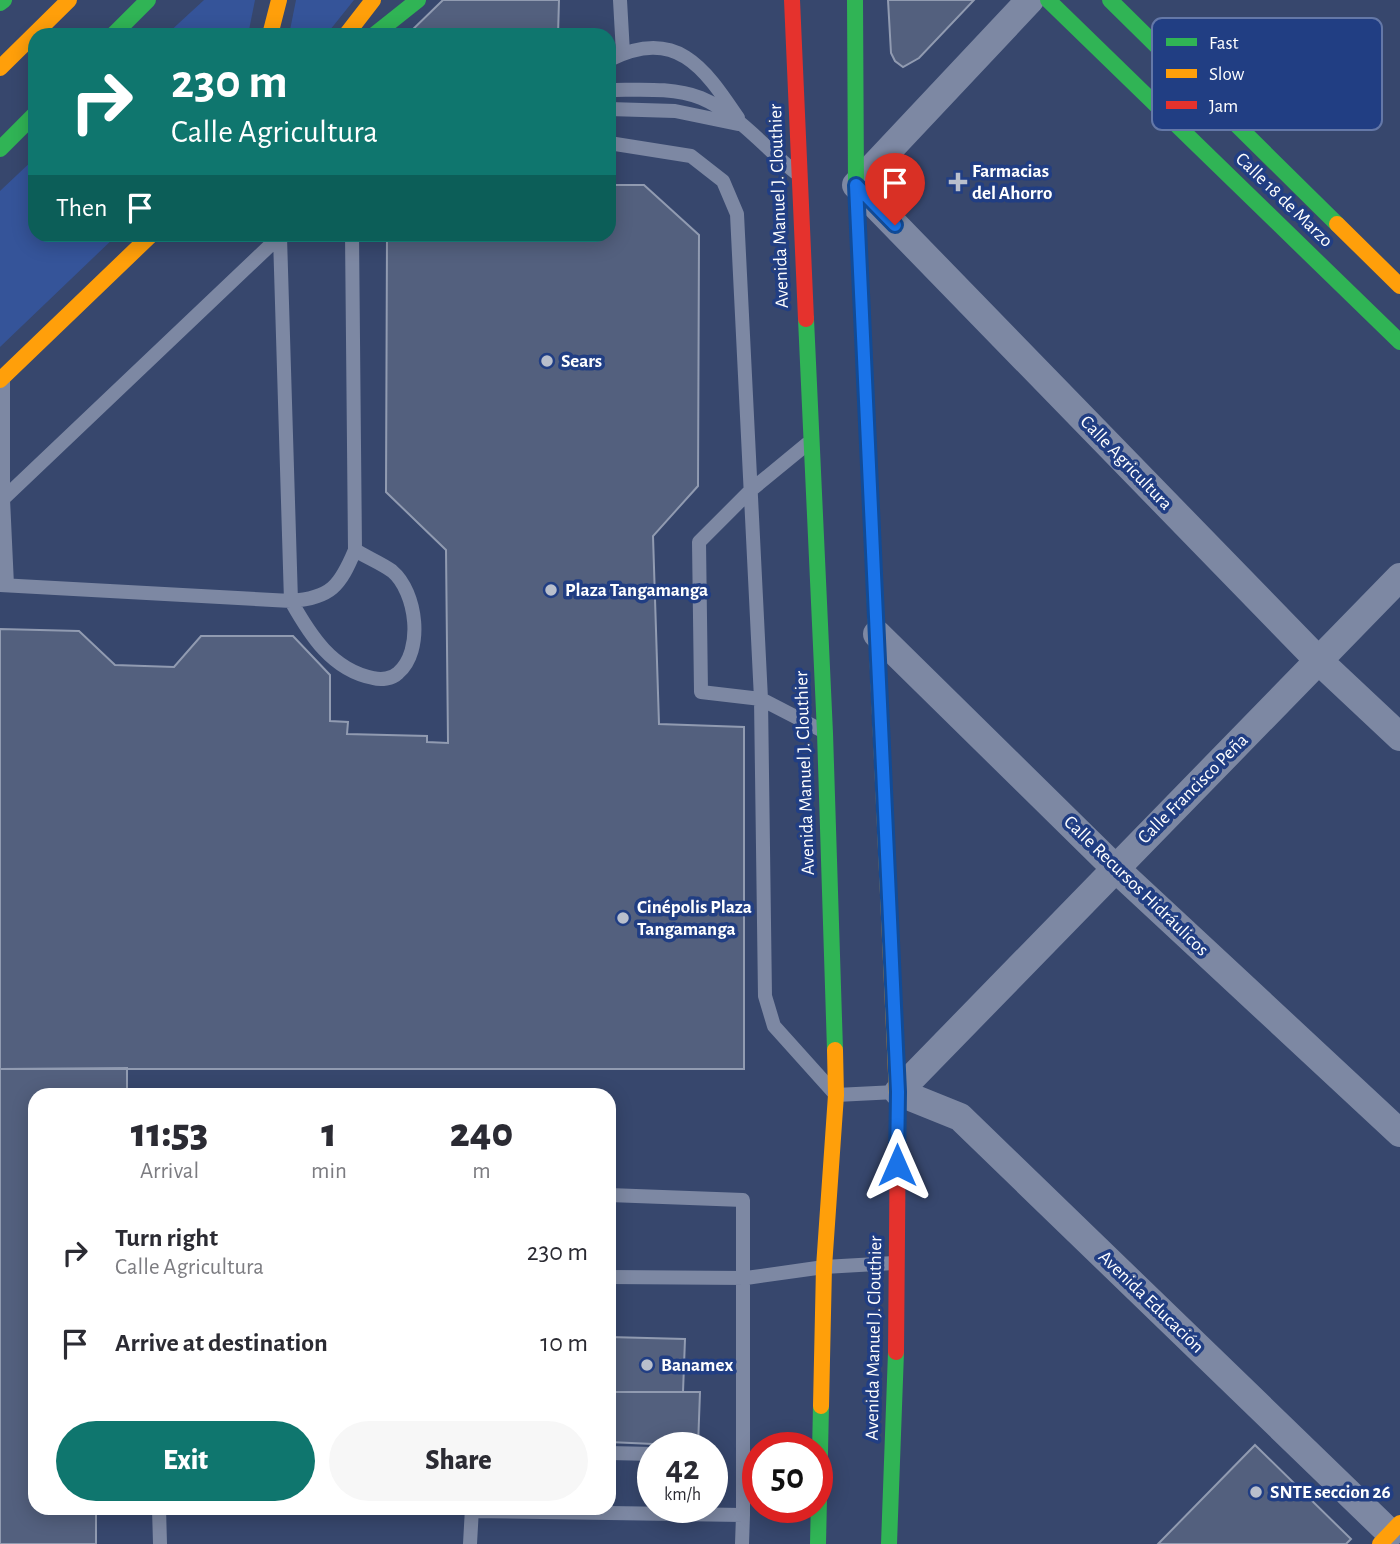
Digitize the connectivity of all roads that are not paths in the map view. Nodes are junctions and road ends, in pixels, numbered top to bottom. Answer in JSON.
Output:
{"nodes":[{"id":1,"x":69,"y":0,"type":"edge"},
{"id":2,"x":148,"y":0,"type":"edge"},
{"id":3,"x":279,"y":0,"type":"edge"},
{"id":4,"x":373,"y":0,"type":"edge"},
{"id":5,"x":418,"y":0,"type":"edge"},
{"id":6,"x":620,"y":0,"type":"edge"},
{"id":7,"x":792,"y":0,"type":"edge"},
{"id":8,"x":855,"y":0,"type":"edge"},
{"id":9,"x":1030,"y":0,"type":"edge"},
{"id":10,"x":1048,"y":0,"type":"edge"},
{"id":11,"x":1110,"y":0,"type":"edge"},
{"id":12,"x":41,"y":28,"type":"edge"},
{"id":13,"x":120,"y":28,"type":"edge"},
{"id":14,"x":272,"y":28,"type":"edge"},
{"id":15,"x":351,"y":28,"type":"edge"},
{"id":16,"x":383,"y":28,"type":"edge"},
{"id":17,"x":28,"y":40,"type":"edge"},
{"id":18,"x":1152,"y":41,"type":"edge"},
{"id":19,"x":624,"y":53,"type":"junction"},
{"id":20,"x":616,"y":57,"type":"edge"},
{"id":21,"x":0,"y":68,"type":"edge"},
{"id":22,"x":616,"y":90,"type":"edge"},
{"id":23,"x":1152,"y":101,"type":"edge"},
{"id":24,"x":616,"y":109,"type":"edge"},
{"id":25,"x":28,"y":121,"type":"edge"},
{"id":26,"x":743,"y":125,"type":"junction"},
{"id":27,"x":1182,"y":130,"type":"edge"},
{"id":28,"x":1242,"y":130,"type":"edge"},
{"id":29,"x":616,"y":144,"type":"edge"},
{"id":30,"x":0,"y":149,"type":"edge"},
{"id":31,"x":799,"y":175,"type":"junction"},
{"id":32,"x":822,"y":179,"type":"dead end"},
{"id":33,"x":850,"y":184,"type":"junction"},
{"id":34,"x":144,"y":242,"type":"edge"},
{"id":35,"x":275,"y":242,"type":"edge"},
{"id":36,"x":281,"y":242,"type":"edge"},
{"id":37,"x":352,"y":242,"type":"edge"},
{"id":38,"x":1400,"y":286,"type":"edge"},
{"id":39,"x":1400,"y":342,"type":"edge"},
{"id":40,"x":2,"y":379,"type":"edge"},
{"id":41,"x":811,"y":441,"type":"junction"},
{"id":42,"x":751,"y":490,"type":"junction"},
{"id":43,"x":1,"y":500,"type":"edge"},
{"id":44,"x":355,"y":550,"type":"junction"},
{"id":45,"x":1400,"y":577,"type":"edge"},
{"id":46,"x":3,"y":585,"type":"edge"},
{"id":47,"x":291,"y":601,"type":"junction"},
{"id":48,"x":877,"y":634,"type":"junction"},
{"id":49,"x":1319,"y":661,"type":"junction"},
{"id":50,"x":761,"y":699,"type":"junction"},
{"id":51,"x":825,"y":733,"type":"junction"},
{"id":52,"x":1400,"y":737,"type":"edge"},
{"id":53,"x":1115,"y":868,"type":"junction"},
{"id":54,"x":898,"y":1092,"type":"junction"},
{"id":55,"x":836,"y":1095,"type":"junction"},
{"id":56,"x":1400,"y":1133,"type":"edge"},
{"id":57,"x":616,"y":1195,"type":"edge"},
{"id":58,"x":896,"y":1262,"type":"junction"},
{"id":59,"x":824,"y":1267,"type":"junction"},
{"id":60,"x":616,"y":1277,"type":"edge"},
{"id":61,"x":746,"y":1278,"type":"junction"},
{"id":62,"x":744,"y":1432,"type":"edge"},
{"id":63,"x":616,"y":1452,"type":"edge"},
{"id":64,"x":637,"y":1453,"type":"edge"},
{"id":65,"x":616,"y":1510,"type":"edge"},
{"id":66,"x":637,"y":1510,"type":"edge"},
{"id":67,"x":159,"y":1515,"type":"edge"},
{"id":68,"x":472,"y":1515,"type":"edge"},
{"id":69,"x":743,"y":1523,"type":"edge"},
{"id":70,"x":1390,"y":1534,"type":"edge"},
{"id":71,"x":160,"y":1544,"type":"edge"},
{"id":72,"x":470,"y":1544,"type":"edge"},
{"id":73,"x":742,"y":1544,"type":"edge"},
{"id":74,"x":818,"y":1544,"type":"edge"},
{"id":75,"x":889,"y":1544,"type":"edge"}],
"edges":[{"from":1,"to":12,"type":"main road"},
{"from":2,"to":13,"type":"main road"},
{"from":3,"to":14,"type":"main road"},
{"from":4,"to":15,"type":"main road"},
{"from":5,"to":16,"type":"main road"},
{"from":6,"to":19,"type":"lane"},
{"from":7,"to":31,"type":"main road","name":"Avenida Manuel J. Clouthier"},
{"from":8,"to":33,"type":"main road","name":"Avenida Manuel J. Clouthier"},
{"from":9,"to":33,"type":"street"},
{"from":10,"to":23,"type":"main road","name":"Calle 18 de Marzo"},
{"from":11,"to":18,"type":"main road","name":"Calle 18 de Marzo"},
{"from":17,"to":21,"type":"main road"},
{"from":19,"to":20,"type":"lane"},
{"from":19,"to":26,"type":"lane"},
{"from":22,"to":26,"type":"lane"},
{"from":24,"to":26,"type":"lane"},
{"from":25,"to":30,"type":"main road"},
{"from":26,"to":31,"type":"lane"},
{"from":27,"to":39,"type":"main road","name":"Calle 18 de Marzo"},
{"from":28,"to":38,"type":"main road","name":"Calle 18 de Marzo"},
{"from":29,"to":42,"type":"lane"},
{"from":31,"to":32,"type":"main road"},
{"from":31,"to":41,"type":"main road","name":"Avenida Manuel J. Clouthier"},
{"from":33,"to":48,"type":"main road","name":"Avenida Manuel J. Clouthier"},
{"from":33,"to":49,"type":"street","name":"Calle Agricultura"},
{"from":34,"to":40,"type":"main road"},
{"from":35,"to":43,"type":"lane"},
{"from":36,"to":47,"type":"lane"},
{"from":37,"to":44,"type":"lane"},
{"from":40,"to":43,"type":"lane"},
{"from":41,"to":42,"type":"lane"},
{"from":41,"to":51,"type":"main road","name":"Avenida Manuel J. Clouthier"},
{"from":42,"to":50,"type":"lane"},
{"from":42,"to":50,"type":"lane"},
{"from":43,"to":46,"type":"lane"},
{"from":44,"to":47,"type":"lane"},
{"from":44,"to":47,"type":"lane"},
{"from":45,"to":49,"type":"street","name":"Calle Francisco Peña"},
{"from":46,"to":47,"type":"lane"},
{"from":48,"to":53,"type":"street","name":"Calle Recursos Hidráulicos"},
{"from":48,"to":54,"type":"main road","name":"Avenida Manuel J. Clouthier"},
{"from":49,"to":52,"type":"street","name":"Calle Agricultura"},
{"from":49,"to":53,"type":"street","name":"Calle Francisco Peña"},
{"from":50,"to":51,"type":"lane"},
{"from":50,"to":55,"type":"lane"},
{"from":51,"to":55,"type":"main road","name":"Avenida Manuel J. Clouthier"},
{"from":53,"to":54,"type":"street","name":"Calle Francisco Peña"},
{"from":53,"to":56,"type":"street","name":"Calle Recursos Hidráulicos"},
{"from":54,"to":55,"type":"lane"},
{"from":54,"to":58,"type":"main road","name":"Avenida Manuel J. Clouthier"},
{"from":54,"to":70,"type":"street","name":"Avenida Educación"},
{"from":55,"to":59,"type":"main road","name":"Avenida Manuel J. Clouthier"},
{"from":57,"to":61,"type":"lane"},
{"from":58,"to":59,"type":"lane"},
{"from":58,"to":75,"type":"main road","name":"Avenida Manuel J. Clouthier"},
{"from":59,"to":61,"type":"lane"},
{"from":59,"to":74,"type":"main road","name":"Avenida Manuel J. Clouthier"},
{"from":60,"to":61,"type":"lane"},
{"from":61,"to":62,"type":"lane"},
{"from":63,"to":64,"type":"lane"},
{"from":65,"to":66,"type":"lane"},
{"from":67,"to":71,"type":"lane"},
{"from":68,"to":72,"type":"lane"},
{"from":69,"to":73,"type":"lane"}]}
